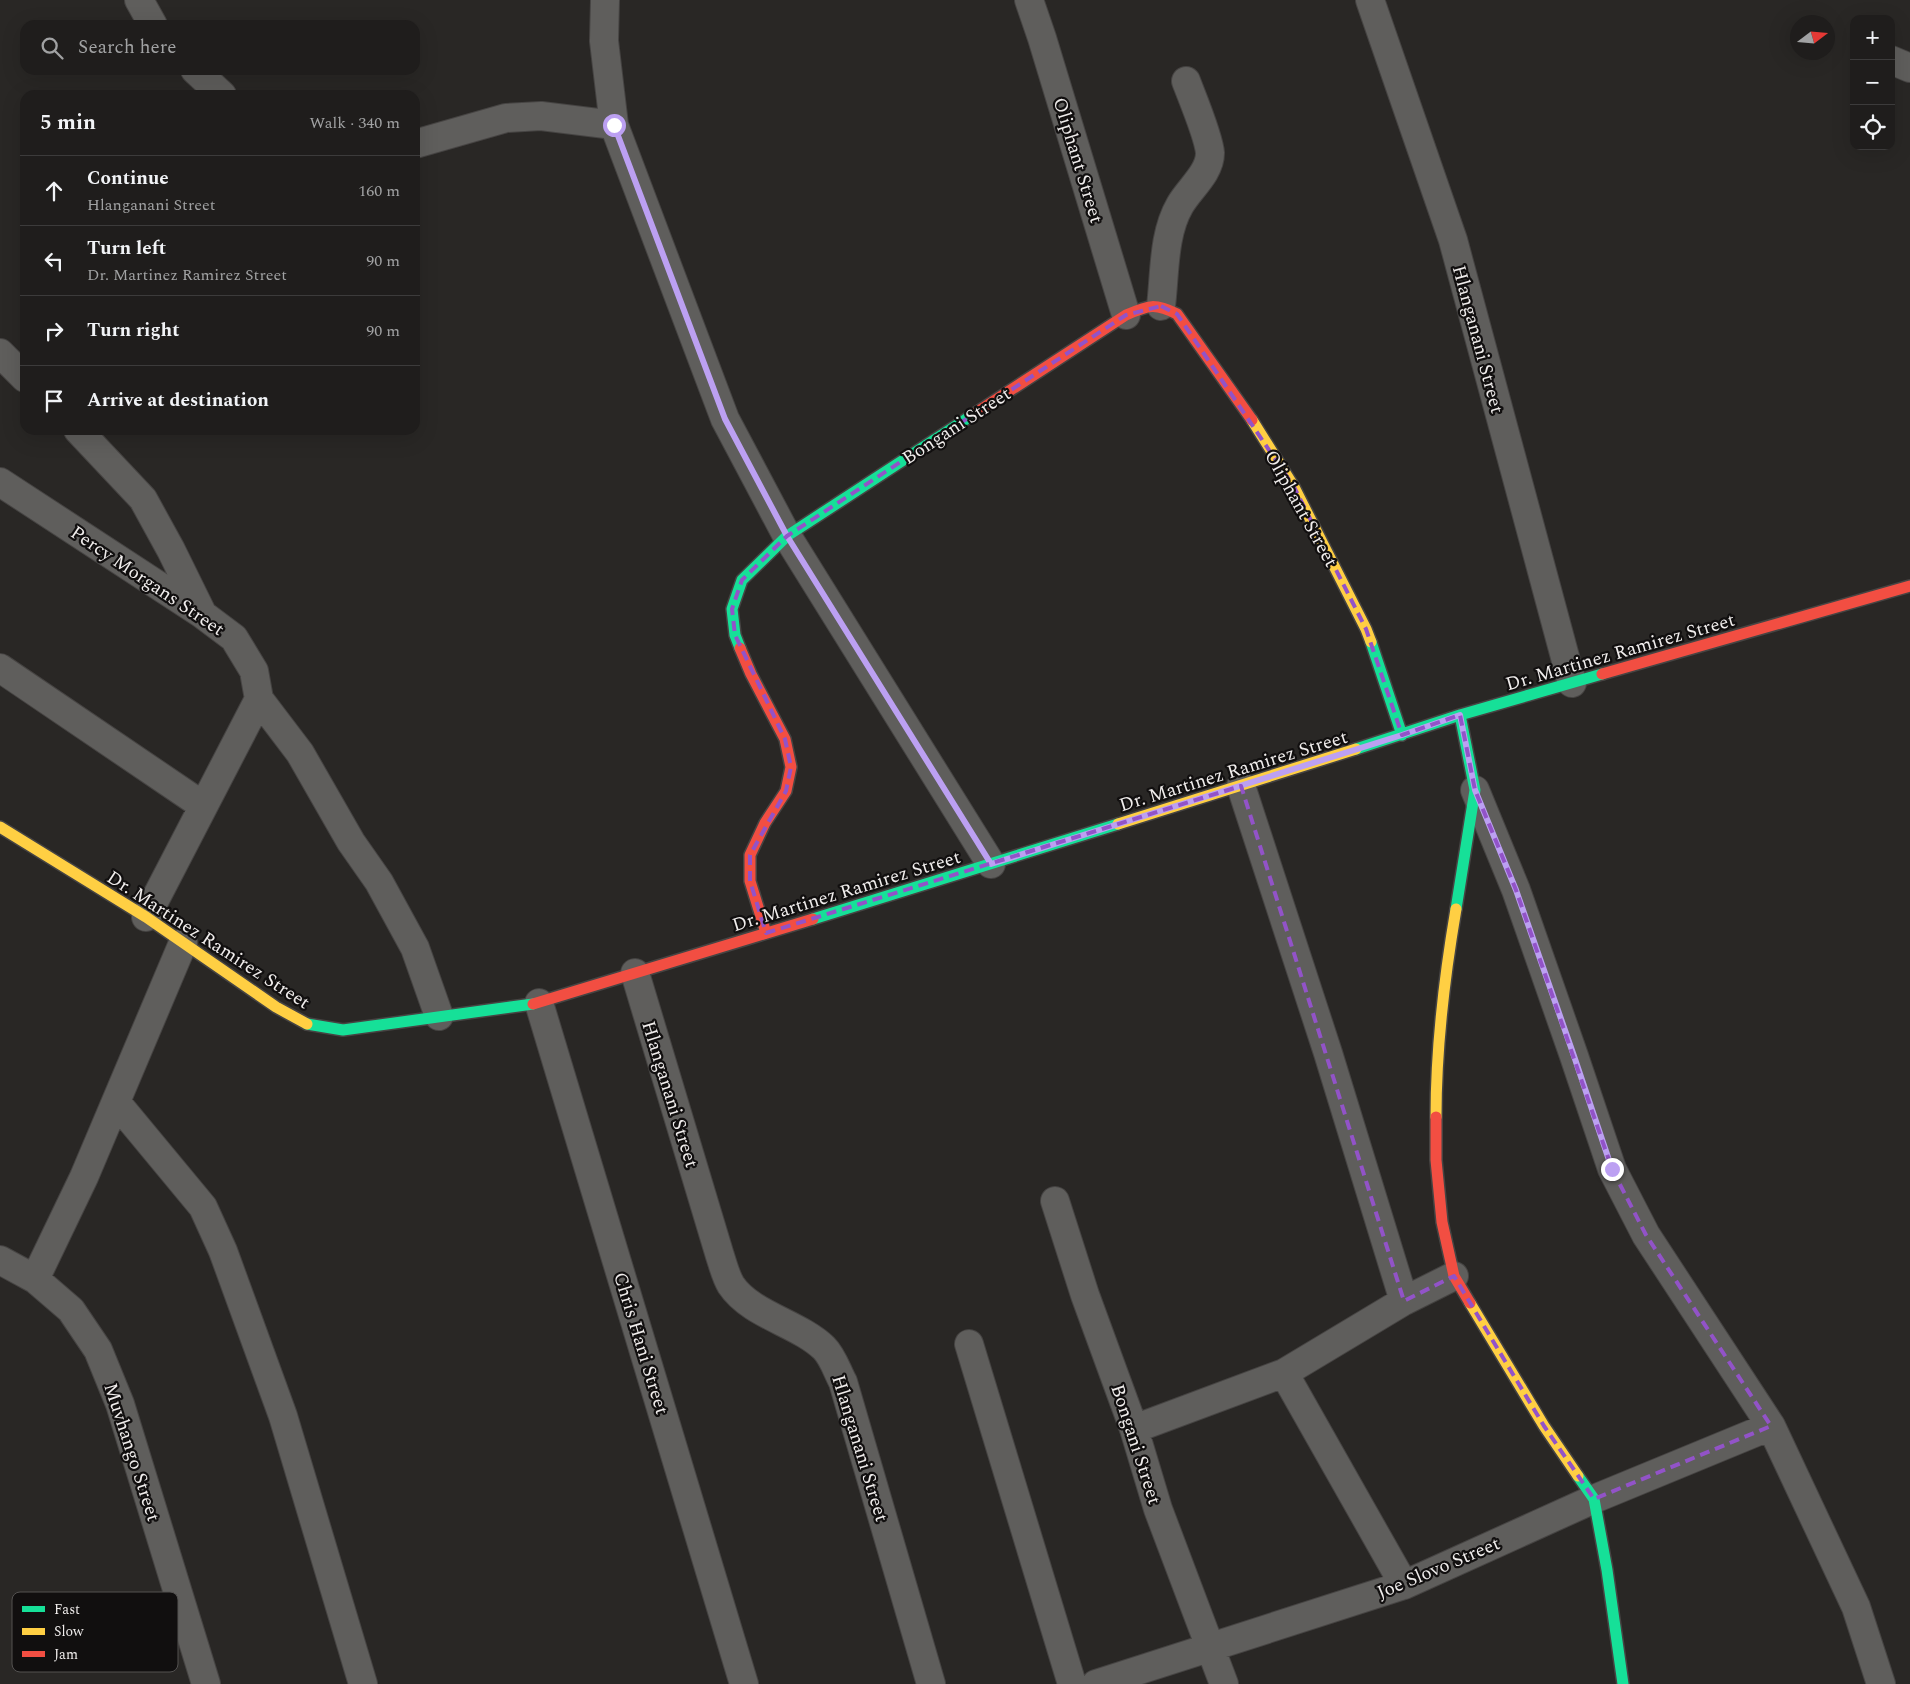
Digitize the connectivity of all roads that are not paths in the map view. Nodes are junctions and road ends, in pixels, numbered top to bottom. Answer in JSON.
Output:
{"nodes":[{"id":1,"x":139,"y":0,"type":"edge"},
{"id":2,"x":605,"y":0,"type":"edge"},
{"id":3,"x":1029,"y":0,"type":"edge"},
{"id":4,"x":1370,"y":0,"type":"edge"},
{"id":5,"x":149,"y":20,"type":"edge"},
{"id":6,"x":1895,"y":62,"type":"edge"},
{"id":7,"x":1910,"y":68,"type":"edge"},
{"id":8,"x":200,"y":75,"type":"edge"},
{"id":9,"x":1186,"y":81,"type":"dead end"},
{"id":10,"x":217,"y":90,"type":"edge"},
{"id":11,"x":614,"y":125,"type":"junction"},
{"id":12,"x":420,"y":143,"type":"edge"},
{"id":13,"x":1161,"y":306,"type":"junction"},
{"id":14,"x":1126,"y":315,"type":"junction"},
{"id":15,"x":0,"y":353,"type":"edge"},
{"id":16,"x":20,"y":373,"type":"edge"},
{"id":17,"x":83,"y":435,"type":"edge"},
{"id":18,"x":0,"y":482,"type":"edge"},
{"id":19,"x":787,"y":536,"type":"junction"},
{"id":20,"x":1910,"y":586,"type":"edge"},
{"id":21,"x":202,"y":614,"type":"junction"},
{"id":22,"x":0,"y":668,"type":"edge"},
{"id":23,"x":1572,"y":682,"type":"junction"},
{"id":24,"x":259,"y":699,"type":"junction"},
{"id":25,"x":1460,"y":715,"type":"junction"},
{"id":26,"x":1402,"y":735,"type":"junction"},
{"id":27,"x":1241,"y":786,"type":"junction"},
{"id":28,"x":1475,"y":790,"type":"junction"},
{"id":29,"x":202,"y":806,"type":"junction"},
{"id":30,"x":0,"y":827,"type":"edge"},
{"id":31,"x":991,"y":864,"type":"junction"},
{"id":32,"x":146,"y":917,"type":"junction"},
{"id":33,"x":766,"y":933,"type":"junction"},
{"id":34,"x":183,"y":943,"type":"junction"},
{"id":35,"x":636,"y":973,"type":"junction"},
{"id":36,"x":539,"y":1002,"type":"junction"},
{"id":37,"x":439,"y":1016,"type":"junction"},
{"id":38,"x":116,"y":1102,"type":"junction"},
{"id":39,"x":1055,"y":1201,"type":"dead end"},
{"id":40,"x":0,"y":1260,"type":"edge"},
{"id":41,"x":1454,"y":1276,"type":"junction"},
{"id":42,"x":35,"y":1279,"type":"junction"},
{"id":43,"x":1404,"y":1300,"type":"junction"},
{"id":44,"x":969,"y":1344,"type":"dead end"},
{"id":45,"x":1284,"y":1373,"type":"junction"},
{"id":46,"x":1772,"y":1426,"type":"junction"},
{"id":47,"x":1134,"y":1429,"type":"junction"},
{"id":48,"x":1594,"y":1498,"type":"junction"},
{"id":49,"x":1404,"y":1585,"type":"junction"},
{"id":50,"x":178,"y":1592,"type":"edge"},
{"id":51,"x":178,"y":1593,"type":"edge"},
{"id":52,"x":1211,"y":1646,"type":"junction"},
{"id":53,"x":206,"y":1684,"type":"edge"},
{"id":54,"x":363,"y":1684,"type":"edge"},
{"id":55,"x":744,"y":1684,"type":"edge"},
{"id":56,"x":931,"y":1684,"type":"edge"},
{"id":57,"x":1072,"y":1684,"type":"edge"},
{"id":58,"x":1096,"y":1684,"type":"edge"},
{"id":59,"x":1224,"y":1684,"type":"edge"},
{"id":60,"x":1623,"y":1684,"type":"edge"},
{"id":61,"x":1881,"y":1684,"type":"edge"}],
"edges":[{"from":1,"to":5,"type":"street"},
{"from":2,"to":11,"type":"street"},
{"from":3,"to":14,"type":"street","name":"Oliphant Street"},
{"from":4,"to":23,"type":"street","name":"Hlanganani Street"},
{"from":6,"to":7,"type":"street"},
{"from":8,"to":10,"type":"street"},
{"from":9,"to":13,"type":"street"},
{"from":11,"to":12,"type":"street"},
{"from":11,"to":19,"type":"street"},
{"from":13,"to":14,"type":"street"},
{"from":13,"to":26,"type":"street","name":"Oliphant Street"},
{"from":14,"to":19,"type":"street","name":"Bongani Street"},
{"from":15,"to":16,"type":"street"},
{"from":17,"to":21,"type":"street"},
{"from":18,"to":21,"type":"street","name":"Percy Morgans Street"},
{"from":19,"to":31,"type":"street"},
{"from":19,"to":33,"type":"street","name":"Bongani Street"},
{"from":20,"to":23,"type":"street","name":"Dr. Martinez Ramirez Street"},
{"from":21,"to":24,"type":"street","name":"Percy Morgans Street"},
{"from":22,"to":29,"type":"street"},
{"from":23,"to":25,"type":"street","name":"Dr. Martinez Ramirez Street"},
{"from":24,"to":29,"type":"street"},
{"from":24,"to":37,"type":"street"},
{"from":25,"to":26,"type":"street","name":"Dr. Martinez Ramirez Street"},
{"from":25,"to":28,"type":"street"},
{"from":26,"to":27,"type":"street","name":"Dr. Martinez Ramirez Street"},
{"from":27,"to":31,"type":"street","name":"Dr. Martinez Ramirez Street"},
{"from":27,"to":43,"type":"street"},
{"from":28,"to":41,"type":"street"},
{"from":28,"to":46,"type":"street"},
{"from":29,"to":32,"type":"street"},
{"from":30,"to":32,"type":"street","name":"Dr. Martinez Ramirez Street"},
{"from":31,"to":33,"type":"street","name":"Dr. Martinez Ramirez Street"},
{"from":32,"to":34,"type":"street","name":"Dr. Martinez Ramirez Street"},
{"from":33,"to":35,"type":"street","name":"Dr. Martinez Ramirez Street"},
{"from":34,"to":37,"type":"street","name":"Dr. Martinez Ramirez Street"},
{"from":34,"to":38,"type":"street"},
{"from":35,"to":36,"type":"street","name":"Dr. Martinez Ramirez Street"},
{"from":35,"to":56,"type":"street","name":"Hlanganani Street"},
{"from":36,"to":37,"type":"street","name":"Dr. Martinez Ramirez Street"},
{"from":36,"to":55,"type":"street","name":"Chris Hani Street"},
{"from":38,"to":42,"type":"street"},
{"from":38,"to":54,"type":"street"},
{"from":39,"to":47,"type":"street","name":"Bongani Street"},
{"from":40,"to":42,"type":"street","name":"Muvhango Street"},
{"from":41,"to":43,"type":"street"},
{"from":41,"to":48,"type":"street"},
{"from":42,"to":50,"type":"street","name":"Muvhango Street"},
{"from":43,"to":45,"type":"street"},
{"from":44,"to":57,"type":"street"},
{"from":45,"to":47,"type":"street"},
{"from":45,"to":49,"type":"street"},
{"from":46,"to":48,"type":"street","name":"Joe Slovo Street"},
{"from":46,"to":61,"type":"street"},
{"from":47,"to":52,"type":"street","name":"Bongani Street"},
{"from":48,"to":49,"type":"street","name":"Joe Slovo Street"},
{"from":48,"to":60,"type":"street"},
{"from":49,"to":52,"type":"street","name":"Joe Slovo Street"},
{"from":51,"to":53,"type":"street","name":"Muvhango Street"},
{"from":52,"to":58,"type":"street","name":"Joe Slovo Street"},
{"from":52,"to":59,"type":"street","name":"Bongani Street"}]}
